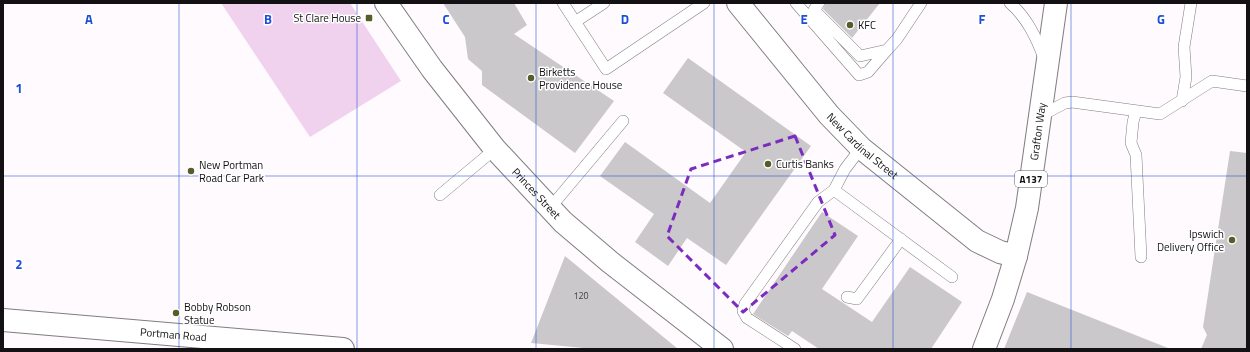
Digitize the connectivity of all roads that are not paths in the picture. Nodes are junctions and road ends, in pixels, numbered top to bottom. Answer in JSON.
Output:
{"nodes":[{"id":1,"x":386,"y":3,"type":"edge"},
{"id":2,"x":563,"y":3,"type":"edge"},
{"id":3,"x":604,"y":3,"type":"edge"},
{"id":4,"x":704,"y":3,"type":"edge"},
{"id":5,"x":738,"y":3,"type":"edge"},
{"id":6,"x":796,"y":3,"type":"edge"},
{"id":7,"x":819,"y":3,"type":"edge"},
{"id":8,"x":921,"y":3,"type":"edge"},
{"id":9,"x":1010,"y":3,"type":"edge"},
{"id":10,"x":1056,"y":3,"type":"edge"},
{"id":11,"x":1191,"y":3,"type":"edge"},
{"id":12,"x":575,"y":22,"type":"junction"},
{"id":13,"x":887,"y":50,"type":"junction"},
{"id":14,"x":1047,"y":66,"type":"junction"},
{"id":15,"x":1247,"y":86,"type":"edge"},
{"id":16,"x":1182,"y":101,"type":"junction"},
{"id":17,"x":1136,"y":111,"type":"junction"},
{"id":18,"x":1040,"y":116,"type":"junction"},
{"id":19,"x":623,"y":121,"type":"dead end"},
{"id":20,"x":495,"y":148,"type":"junction"},
{"id":21,"x":861,"y":148,"type":"junction"},
{"id":22,"x":834,"y":190,"type":"junction"},
{"id":23,"x":440,"y":195,"type":"dead end"},
{"id":24,"x":550,"y":208,"type":"junction"},
{"id":25,"x":901,"y":239,"type":"junction"},
{"id":26,"x":1016,"y":256,"type":"junction"},
{"id":27,"x":1141,"y":258,"type":"dead end"},
{"id":28,"x":952,"y":277,"type":"dead end"},
{"id":29,"x":852,"y":298,"type":"dead end"},
{"id":30,"x":3,"y":320,"type":"edge"},
{"id":31,"x":714,"y":347,"type":"edge"},
{"id":32,"x":798,"y":347,"type":"edge"},
{"id":33,"x":343,"y":349,"type":"edge"},
{"id":34,"x":984,"y":349,"type":"edge"}],
"edges":[{"from":1,"to":20,"type":"main road","name":"Princes Street"},
{"from":2,"to":12,"type":"lane"},
{"from":3,"to":12,"type":"lane"},
{"from":4,"to":12,"type":"lane"},
{"from":5,"to":21,"type":"main road","name":"New Cardinal Street"},
{"from":6,"to":13,"type":"lane"},
{"from":7,"to":13,"type":"lane"},
{"from":8,"to":13,"type":"lane"},
{"from":9,"to":14,"type":"lane"},
{"from":10,"to":14,"type":"main road","name":"Grafton Way","number":"A137"},
{"from":11,"to":16,"type":"lane"},
{"from":14,"to":18,"type":"main road","name":"Grafton Way","number":"A137"},
{"from":15,"to":16,"type":"lane"},
{"from":16,"to":17,"type":"lane"},
{"from":17,"to":18,"type":"lane"},
{"from":17,"to":27,"type":"lane"},
{"from":18,"to":26,"type":"main road","name":"Grafton Way","number":"A137"},
{"from":19,"to":24,"type":"lane"},
{"from":20,"to":23,"type":"lane"},
{"from":20,"to":24,"type":"main road","name":"Princes Street"},
{"from":21,"to":22,"type":"lane"},
{"from":21,"to":26,"type":"main road","name":"New Cardinal Street"},
{"from":22,"to":25,"type":"lane"},
{"from":22,"to":32,"type":"lane"},
{"from":24,"to":31,"type":"main road","name":"Princes Street"},
{"from":25,"to":28,"type":"lane"},
{"from":25,"to":29,"type":"lane"},
{"from":26,"to":34,"type":"main road","name":"Grafton Way","number":"A137"},
{"from":30,"to":33,"type":"main road","name":"Portman Road"}]}
